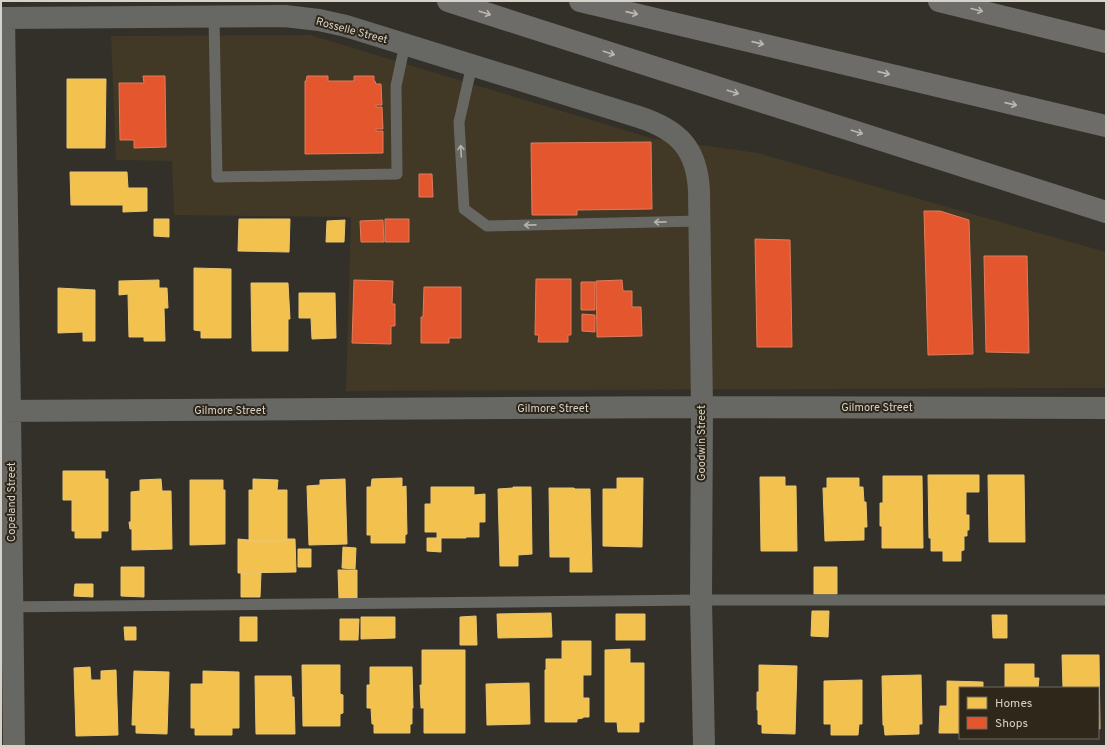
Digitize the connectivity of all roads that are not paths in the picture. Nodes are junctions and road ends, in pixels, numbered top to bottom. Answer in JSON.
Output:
{"nodes":[{"id":1,"x":448,"y":1,"type":"edge"},
{"id":2,"x":580,"y":1,"type":"edge"},
{"id":3,"x":939,"y":1,"type":"edge"},
{"id":4,"x":214,"y":17,"type":"junction"},
{"id":5,"x":3,"y":18,"type":"edge"},
{"id":6,"x":1106,"y":42,"type":"edge"},
{"id":7,"x":405,"y":44,"type":"junction"},
{"id":8,"x":472,"y":65,"type":"junction"},
{"id":9,"x":1098,"y":124,"type":"edge"},
{"id":10,"x":684,"y":144,"type":"joint"},
{"id":11,"x":1106,"y":212,"type":"edge"},
{"id":12,"x":699,"y":221,"type":"junction"},
{"id":13,"x":702,"y":407,"type":"junction"},
{"id":14,"x":1106,"y":408,"type":"edge"},
{"id":15,"x":6,"y":411,"type":"edge"},
{"id":16,"x":701,"y":600,"type":"junction"},
{"id":17,"x":1106,"y":600,"type":"edge"},
{"id":18,"x":7,"y":607,"type":"edge"},
{"id":19,"x":14,"y":746,"type":"edge"},
{"id":20,"x":704,"y":746,"type":"edge"}],
"edges":[{"from":1,"to":11,"type":"highway","one_way":true},
{"from":2,"to":9,"type":"highway","one_way":true},
{"from":3,"to":6,"type":"highway","one_way":true},
{"from":4,"to":5,"type":"street","name":"Rosselle Street"},
{"from":4,"to":7,"type":"street","name":"Rosselle Street"},
{"from":4,"to":7,"type":"lane"},
{"from":5,"to":15,"type":"street","name":"Copeland Street"},
{"from":7,"to":8,"type":"street","name":"Rosselle Street"},
{"from":8,"to":10,"type":"street","name":"Rosselle Street"},
{"from":12,"to":8,"type":"lane","one_way":true},
{"from":10,"to":12,"type":"street","name":"Goodwin Street"},
{"from":12,"to":13,"type":"street","name":"Goodwin Street"},
{"from":13,"to":14,"type":"street","name":"Gilmore Street"},
{"from":13,"to":15,"type":"street","name":"Gilmore Street"},
{"from":13,"to":16,"type":"street","name":"Goodwin Street"},
{"from":15,"to":18,"type":"street","name":"Copeland Street"},
{"from":16,"to":17,"type":"lane"},
{"from":16,"to":18,"type":"lane"},
{"from":16,"to":20,"type":"street","name":"Goodwin Street"},
{"from":18,"to":19,"type":"street","name":"Copeland Street"}]}
